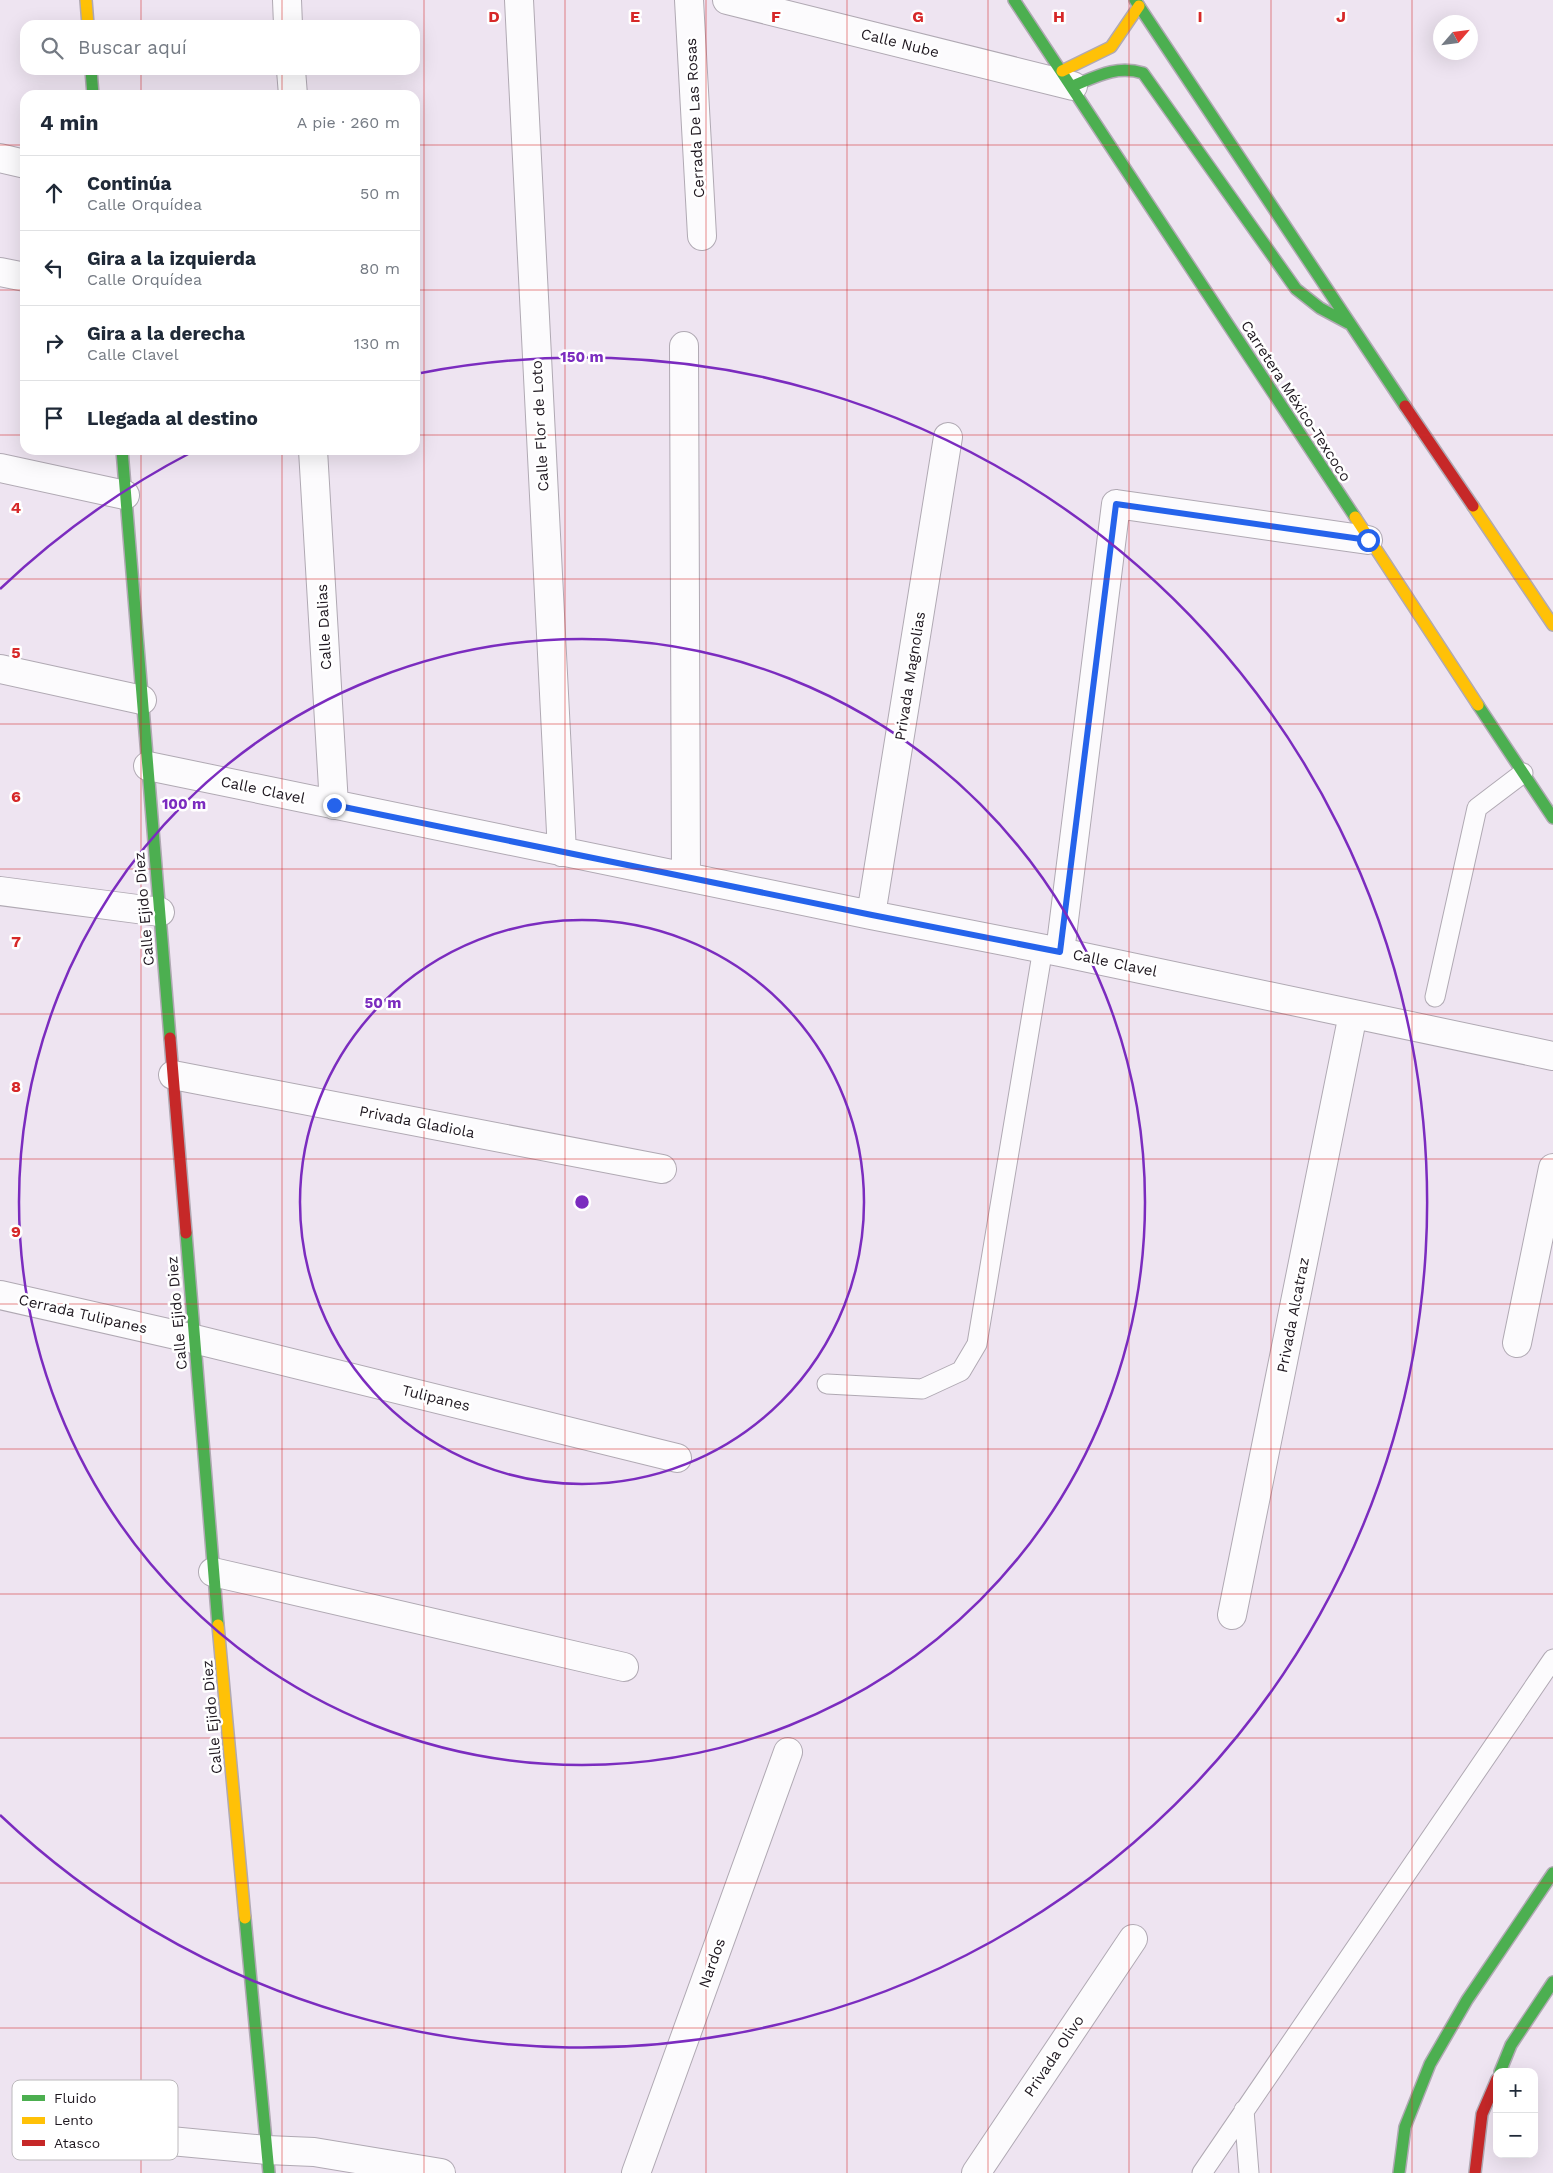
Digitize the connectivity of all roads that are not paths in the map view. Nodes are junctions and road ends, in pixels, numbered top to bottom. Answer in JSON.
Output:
{"nodes":[{"id":1,"x":86,"y":0,"type":"edge"},
{"id":2,"x":287,"y":0,"type":"edge"},
{"id":3,"x":519,"y":0,"type":"edge"},
{"id":4,"x":689,"y":0,"type":"edge"},
{"id":5,"x":727,"y":0,"type":"edge"},
{"id":6,"x":1014,"y":0,"type":"edge"},
{"id":7,"x":1137,"y":3,"type":"edge"},
{"id":8,"x":88,"y":20,"type":"edge"},
{"id":9,"x":288,"y":20,"type":"edge"},
{"id":10,"x":91,"y":75,"type":"edge"},
{"id":11,"x":291,"y":75,"type":"edge"},
{"id":12,"x":1068,"y":78,"type":"junction"},
{"id":13,"x":93,"y":90,"type":"edge"},
{"id":14,"x":292,"y":90,"type":"edge"},
{"id":15,"x":0,"y":158,"type":"edge"},
{"id":16,"x":20,"y":163,"type":"edge"},
{"id":17,"x":702,"y":236,"type":"dead end"},
{"id":18,"x":0,"y":272,"type":"edge"},
{"id":19,"x":20,"y":276,"type":"edge"},
{"id":20,"x":1349,"y":324,"type":"junction"},
{"id":21,"x":684,"y":346,"type":"dead end"},
{"id":22,"x":948,"y":437,"type":"dead end"},
{"id":23,"x":122,"y":455,"type":"edge"},
{"id":24,"x":313,"y":455,"type":"edge"},
{"id":25,"x":0,"y":468,"type":"edge"},
{"id":26,"x":125,"y":495,"type":"junction"},
{"id":27,"x":1368,"y":540,"type":"junction"},
{"id":28,"x":1553,"y":624,"type":"edge"},
{"id":29,"x":0,"y":669,"type":"edge"},
{"id":30,"x":142,"y":700,"type":"junction"},
{"id":31,"x":148,"y":766,"type":"junction"},
{"id":32,"x":1523,"y":774,"type":"junction"},
{"id":33,"x":334,"y":805,"type":"junction"},
{"id":34,"x":1553,"y":818,"type":"edge"},
{"id":35,"x":562,"y":852,"type":"junction"},
{"id":36,"x":686,"y":877,"type":"junction"},
{"id":37,"x":0,"y":891,"type":"edge"},
{"id":38,"x":160,"y":912,"type":"junction"},
{"id":39,"x":872,"y":915,"type":"junction"},
{"id":40,"x":1052,"y":950,"type":"junction"},
{"id":41,"x":1435,"y":997,"type":"dead end"},
{"id":42,"x":1354,"y":1014,"type":"junction"},
{"id":43,"x":1553,"y":1056,"type":"edge"},
{"id":44,"x":173,"y":1075,"type":"junction"},
{"id":45,"x":1553,"y":1168,"type":"edge"},
{"id":46,"x":662,"y":1169,"type":"dead end"},
{"id":47,"x":0,"y":1295,"type":"edge"},
{"id":48,"x":194,"y":1339,"type":"junction"},
{"id":49,"x":1517,"y":1342,"type":"dead end"},
{"id":50,"x":827,"y":1384,"type":"dead end"},
{"id":51,"x":677,"y":1458,"type":"dead end"},
{"id":52,"x":213,"y":1572,"type":"junction"},
{"id":53,"x":1232,"y":1615,"type":"dead end"},
{"id":54,"x":1553,"y":1659,"type":"edge"},
{"id":55,"x":624,"y":1667,"type":"dead end"},
{"id":56,"x":788,"y":1752,"type":"dead end"},
{"id":57,"x":1553,"y":1873,"type":"edge"},
{"id":58,"x":1133,"y":1939,"type":"dead end"},
{"id":59,"x":1553,"y":1982,"type":"edge"},
{"id":60,"x":1502,"y":2068,"type":"edge"},
{"id":61,"x":1493,"y":2088,"type":"edge"},
{"id":62,"x":1244,"y":2110,"type":"junction"},
{"id":63,"x":178,"y":2146,"type":"edge"},
{"id":64,"x":268,"y":2161,"type":"edge"},
{"id":65,"x":441,"y":2173,"type":"edge"},
{"id":66,"x":636,"y":2173,"type":"edge"},
{"id":67,"x":976,"y":2173,"type":"edge"},
{"id":68,"x":1202,"y":2173,"type":"edge"},
{"id":69,"x":1249,"y":2173,"type":"edge"},
{"id":70,"x":1399,"y":2173,"type":"edge"},
{"id":71,"x":1475,"y":2173,"type":"edge"}],
"edges":[{"from":1,"to":8,"type":"main road"},
{"from":2,"to":9,"type":"street"},
{"from":3,"to":35,"type":"street","name":"Calle Flor de Loto"},
{"from":4,"to":17,"type":"street","name":"Cerrada De Las Rosas"},
{"from":5,"to":12,"type":"street","name":"Calle Nube"},
{"from":6,"to":12,"type":"main road","name":"Carretera México-Texcoco"},
{"from":7,"to":12,"type":"main road"},
{"from":7,"to":20,"type":"main road"},
{"from":10,"to":13,"type":"main road"},
{"from":11,"to":14,"type":"street"},
{"from":12,"to":20,"type":"main road"},
{"from":12,"to":27,"type":"main road","name":"Carretera México-Texcoco"},
{"from":15,"to":16,"type":"street"},
{"from":18,"to":19,"type":"street"},
{"from":20,"to":28,"type":"main road"},
{"from":21,"to":36,"type":"street"},
{"from":22,"to":39,"type":"street","name":"Privada Magnolias"},
{"from":23,"to":26,"type":"main road","name":"Calle Ejido Diez"},
{"from":24,"to":33,"type":"street","name":"Calle Dalias"},
{"from":25,"to":26,"type":"street"},
{"from":26,"to":30,"type":"main road","name":"Calle Ejido Diez"},
{"from":27,"to":32,"type":"main road","name":"Carretera México-Texcoco"},
{"from":27,"to":40,"type":"street"},
{"from":29,"to":30,"type":"street"},
{"from":30,"to":31,"type":"main road","name":"Calle Ejido Diez"},
{"from":31,"to":33,"type":"street","name":"Calle Clavel"},
{"from":31,"to":38,"type":"main road","name":"Calle Ejido Diez"},
{"from":32,"to":34,"type":"main road","name":"Carretera México-Texcoco"},
{"from":32,"to":41,"type":"lane"},
{"from":33,"to":35,"type":"street","name":"Calle Clavel"},
{"from":35,"to":36,"type":"street","name":"Calle Clavel"},
{"from":36,"to":39,"type":"street","name":"Calle Clavel"},
{"from":37,"to":38,"type":"street"},
{"from":38,"to":44,"type":"main road","name":"Calle Ejido Diez"},
{"from":39,"to":40,"type":"street","name":"Calle Clavel"},
{"from":40,"to":42,"type":"street","name":"Calle Clavel"},
{"from":40,"to":50,"type":"lane"},
{"from":42,"to":43,"type":"street","name":"Calle Clavel"},
{"from":42,"to":53,"type":"street","name":"Privada Alcatraz"},
{"from":44,"to":46,"type":"street","name":"Privada Gladiola"},
{"from":44,"to":48,"type":"main road","name":"Calle Ejido Diez"},
{"from":45,"to":49,"type":"street"},
{"from":47,"to":48,"type":"street","name":"Cerrada Tulipanes"},
{"from":48,"to":51,"type":"street","name":"Tulipanes"},
{"from":48,"to":52,"type":"main road","name":"Calle Ejido Diez"},
{"from":52,"to":55,"type":"street"},
{"from":52,"to":64,"type":"main road","name":"Calle Ejido Diez"},
{"from":54,"to":62,"type":"lane"},
{"from":56,"to":66,"type":"street","name":"Nardos"},
{"from":57,"to":70,"type":"main road"},
{"from":58,"to":67,"type":"street","name":"Privada Olivo"},
{"from":59,"to":60,"type":"main road"},
{"from":61,"to":71,"type":"main road"},
{"from":62,"to":68,"type":"lane"},
{"from":62,"to":69,"type":"lane"},
{"from":63,"to":64,"type":"street"},
{"from":64,"to":65,"type":"street"}]}
